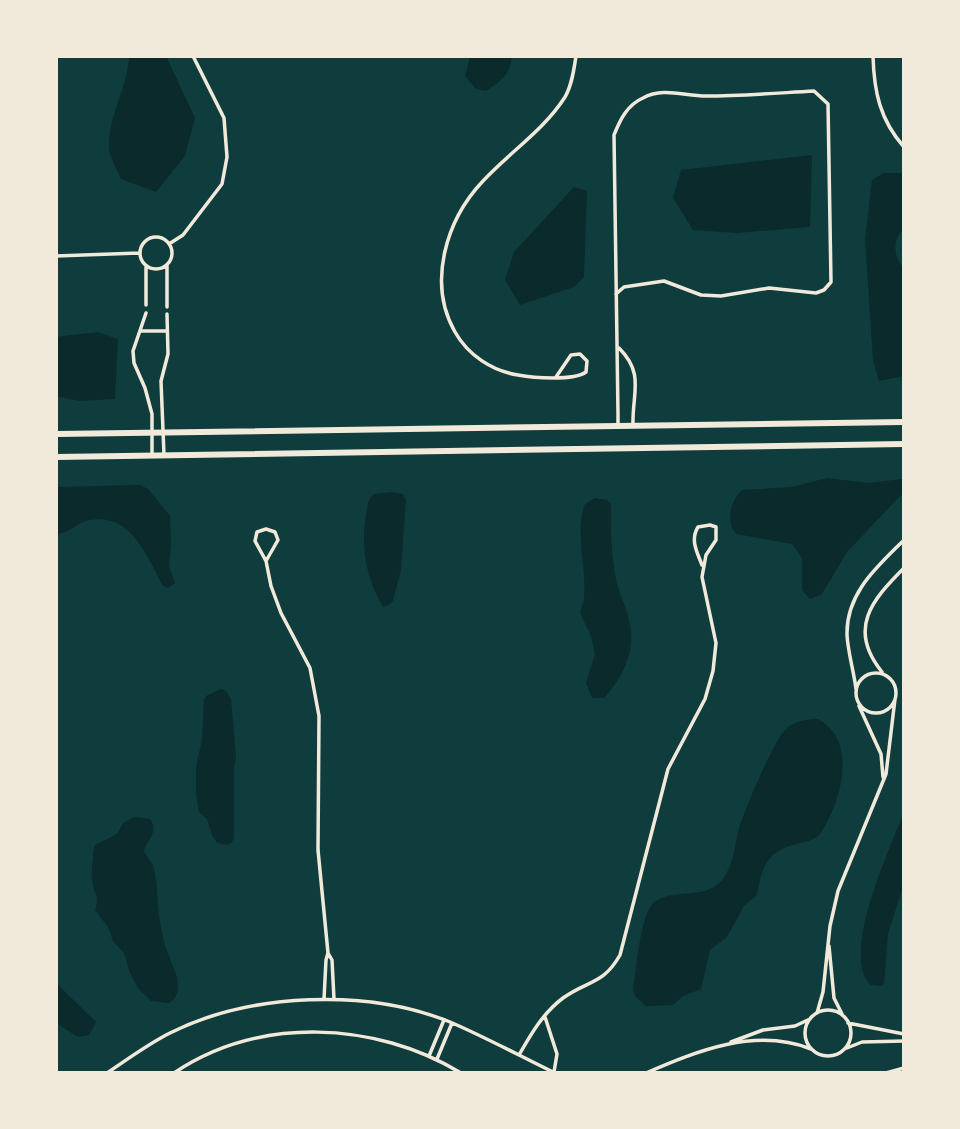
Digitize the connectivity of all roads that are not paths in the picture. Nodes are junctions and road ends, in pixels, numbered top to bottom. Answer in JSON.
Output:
{"nodes":[{"id":1,"x":193,"y":56,"type":"edge"},
{"id":2,"x":576,"y":56,"type":"edge"},
{"id":3,"x":873,"y":56,"type":"edge"},
{"id":4,"x":904,"y":147,"type":"edge"},
{"id":5,"x":169,"y":244,"type":"junction"},
{"id":6,"x":139,"y":253,"type":"junction"},
{"id":7,"x":56,"y":256,"type":"edge"},
{"id":8,"x":167,"y":266,"type":"junction"},
{"id":9,"x":146,"y":267,"type":"junction"},
{"id":10,"x":616,"y":294,"type":"junction"},
{"id":11,"x":146,"y":305,"type":"dead end"},
{"id":12,"x":167,"y":307,"type":"dead end"},
{"id":13,"x":146,"y":313,"type":"dead end"},
{"id":14,"x":167,"y":314,"type":"dead end"},
{"id":15,"x":141,"y":331,"type":"junction"},
{"id":16,"x":166,"y":331,"type":"junction"},
{"id":17,"x":617,"y":347,"type":"junction"},
{"id":18,"x":556,"y":377,"type":"junction"},
{"id":19,"x":904,"y":422,"type":"edge"},
{"id":20,"x":618,"y":425,"type":"junction"},
{"id":21,"x":633,"y":425,"type":"junction"},
{"id":22,"x":152,"y":432,"type":"junction"},
{"id":23,"x":163,"y":432,"type":"junction"},
{"id":24,"x":56,"y":434,"type":"edge"},
{"id":25,"x":904,"y":444,"type":"edge"},
{"id":26,"x":164,"y":455,"type":"junction"},
{"id":27,"x":152,"y":456,"type":"junction"},
{"id":28,"x":56,"y":457,"type":"edge"},
{"id":29,"x":904,"y":540,"type":"edge"},
{"id":30,"x":267,"y":561,"type":"junction"},
{"id":31,"x":702,"y":565,"type":"junction"},
{"id":32,"x":904,"y":568,"type":"edge"},
{"id":33,"x":883,"y":674,"type":"junction"},
{"id":34,"x":856,"y":690,"type":"junction"},
{"id":35,"x":895,"y":699,"type":"junction"},
{"id":36,"x":858,"y":701,"type":"junction"},
{"id":37,"x":884,"y":783,"type":"junction"},
{"id":38,"x":829,"y":941,"type":"junction"},
{"id":39,"x":328,"y":953,"type":"junction"},
{"id":40,"x":324,"y":999,"type":"junction"},
{"id":41,"x":334,"y":1000,"type":"junction"},
{"id":42,"x":817,"y":1013,"type":"junction"},
{"id":43,"x":545,"y":1017,"type":"junction"},
{"id":44,"x":844,"y":1017,"type":"junction"},
{"id":45,"x":811,"y":1018,"type":"junction"},
{"id":46,"x":444,"y":1020,"type":"junction"},
{"id":47,"x":452,"y":1023,"type":"junction"},
{"id":48,"x":848,"y":1023,"type":"junction"},
{"id":49,"x":904,"y":1034,"type":"edge"},
{"id":50,"x":904,"y":1041,"type":"edge"},
{"id":51,"x":729,"y":1043,"type":"junction"},
{"id":52,"x":811,"y":1049,"type":"junction"},
{"id":53,"x":845,"y":1049,"type":"junction"},
{"id":54,"x":519,"y":1055,"type":"junction"},
{"id":55,"x":429,"y":1056,"type":"junction"},
{"id":56,"x":437,"y":1059,"type":"junction"},
{"id":57,"x":904,"y":1068,"type":"edge"},
{"id":58,"x":107,"y":1073,"type":"edge"},
{"id":59,"x":174,"y":1073,"type":"edge"},
{"id":60,"x":461,"y":1073,"type":"edge"},
{"id":61,"x":554,"y":1073,"type":"edge"},
{"id":62,"x":646,"y":1073,"type":"edge"},
{"id":63,"x":886,"y":1073,"type":"edge"}],
"edges":[{"from":1,"to":5,"type":"street"},
{"from":2,"to":18,"type":"street"},
{"from":3,"to":4,"type":"street"},
{"from":5,"to":6,"type":"street"},
{"from":5,"to":8,"type":"street"},
{"from":6,"to":7,"type":"street"},
{"from":6,"to":9,"type":"street"},
{"from":8,"to":9,"type":"street"},
{"from":8,"to":12,"type":"street"},
{"from":9,"to":11,"type":"street"},
{"from":10,"to":10,"type":"street"},
{"from":10,"to":17,"type":"street"},
{"from":13,"to":15,"type":"street"},
{"from":14,"to":16,"type":"street"},
{"from":15,"to":16,"type":"street"},
{"from":15,"to":22,"type":"street"},
{"from":16,"to":23,"type":"street"},
{"from":17,"to":20,"type":"street"},
{"from":17,"to":21,"type":"street"},
{"from":18,"to":18,"type":"street"},
{"from":19,"to":21,"type":"main road"},
{"from":20,"to":21,"type":"main road"},
{"from":20,"to":23,"type":"main road"},
{"from":22,"to":23,"type":"main road"},
{"from":22,"to":24,"type":"main road"},
{"from":22,"to":27,"type":"street"},
{"from":23,"to":26,"type":"street"},
{"from":25,"to":26,"type":"main road"},
{"from":26,"to":27,"type":"main road"},
{"from":27,"to":28,"type":"main road"},
{"from":29,"to":34,"type":"street"},
{"from":30,"to":30,"type":"street"},
{"from":30,"to":39,"type":"street"},
{"from":31,"to":31,"type":"street"},
{"from":31,"to":43,"type":"street"},
{"from":32,"to":33,"type":"street"},
{"from":33,"to":34,"type":"street"},
{"from":33,"to":35,"type":"street"},
{"from":34,"to":36,"type":"street"},
{"from":35,"to":36,"type":"street"},
{"from":35,"to":37,"type":"street"},
{"from":36,"to":37,"type":"street"},
{"from":37,"to":38,"type":"street"},
{"from":38,"to":42,"type":"street"},
{"from":38,"to":44,"type":"street"},
{"from":39,"to":40,"type":"street"},
{"from":39,"to":41,"type":"street"},
{"from":40,"to":41,"type":"street"},
{"from":40,"to":58,"type":"street"},
{"from":41,"to":46,"type":"street"},
{"from":42,"to":44,"type":"street"},
{"from":42,"to":45,"type":"street"},
{"from":43,"to":54,"type":"street"},
{"from":43,"to":61,"type":"street"},
{"from":44,"to":48,"type":"street"},
{"from":45,"to":51,"type":"street"},
{"from":45,"to":52,"type":"street"},
{"from":46,"to":47,"type":"street"},
{"from":46,"to":55,"type":"street"},
{"from":47,"to":54,"type":"street"},
{"from":47,"to":56,"type":"street"},
{"from":48,"to":49,"type":"street"},
{"from":48,"to":53,"type":"street"},
{"from":50,"to":53,"type":"street"},
{"from":51,"to":52,"type":"street"},
{"from":51,"to":62,"type":"street"},
{"from":52,"to":53,"type":"street"},
{"from":54,"to":61,"type":"street"},
{"from":55,"to":56,"type":"street"},
{"from":55,"to":59,"type":"street"},
{"from":56,"to":60,"type":"street"},
{"from":57,"to":63,"type":"street"}]}
